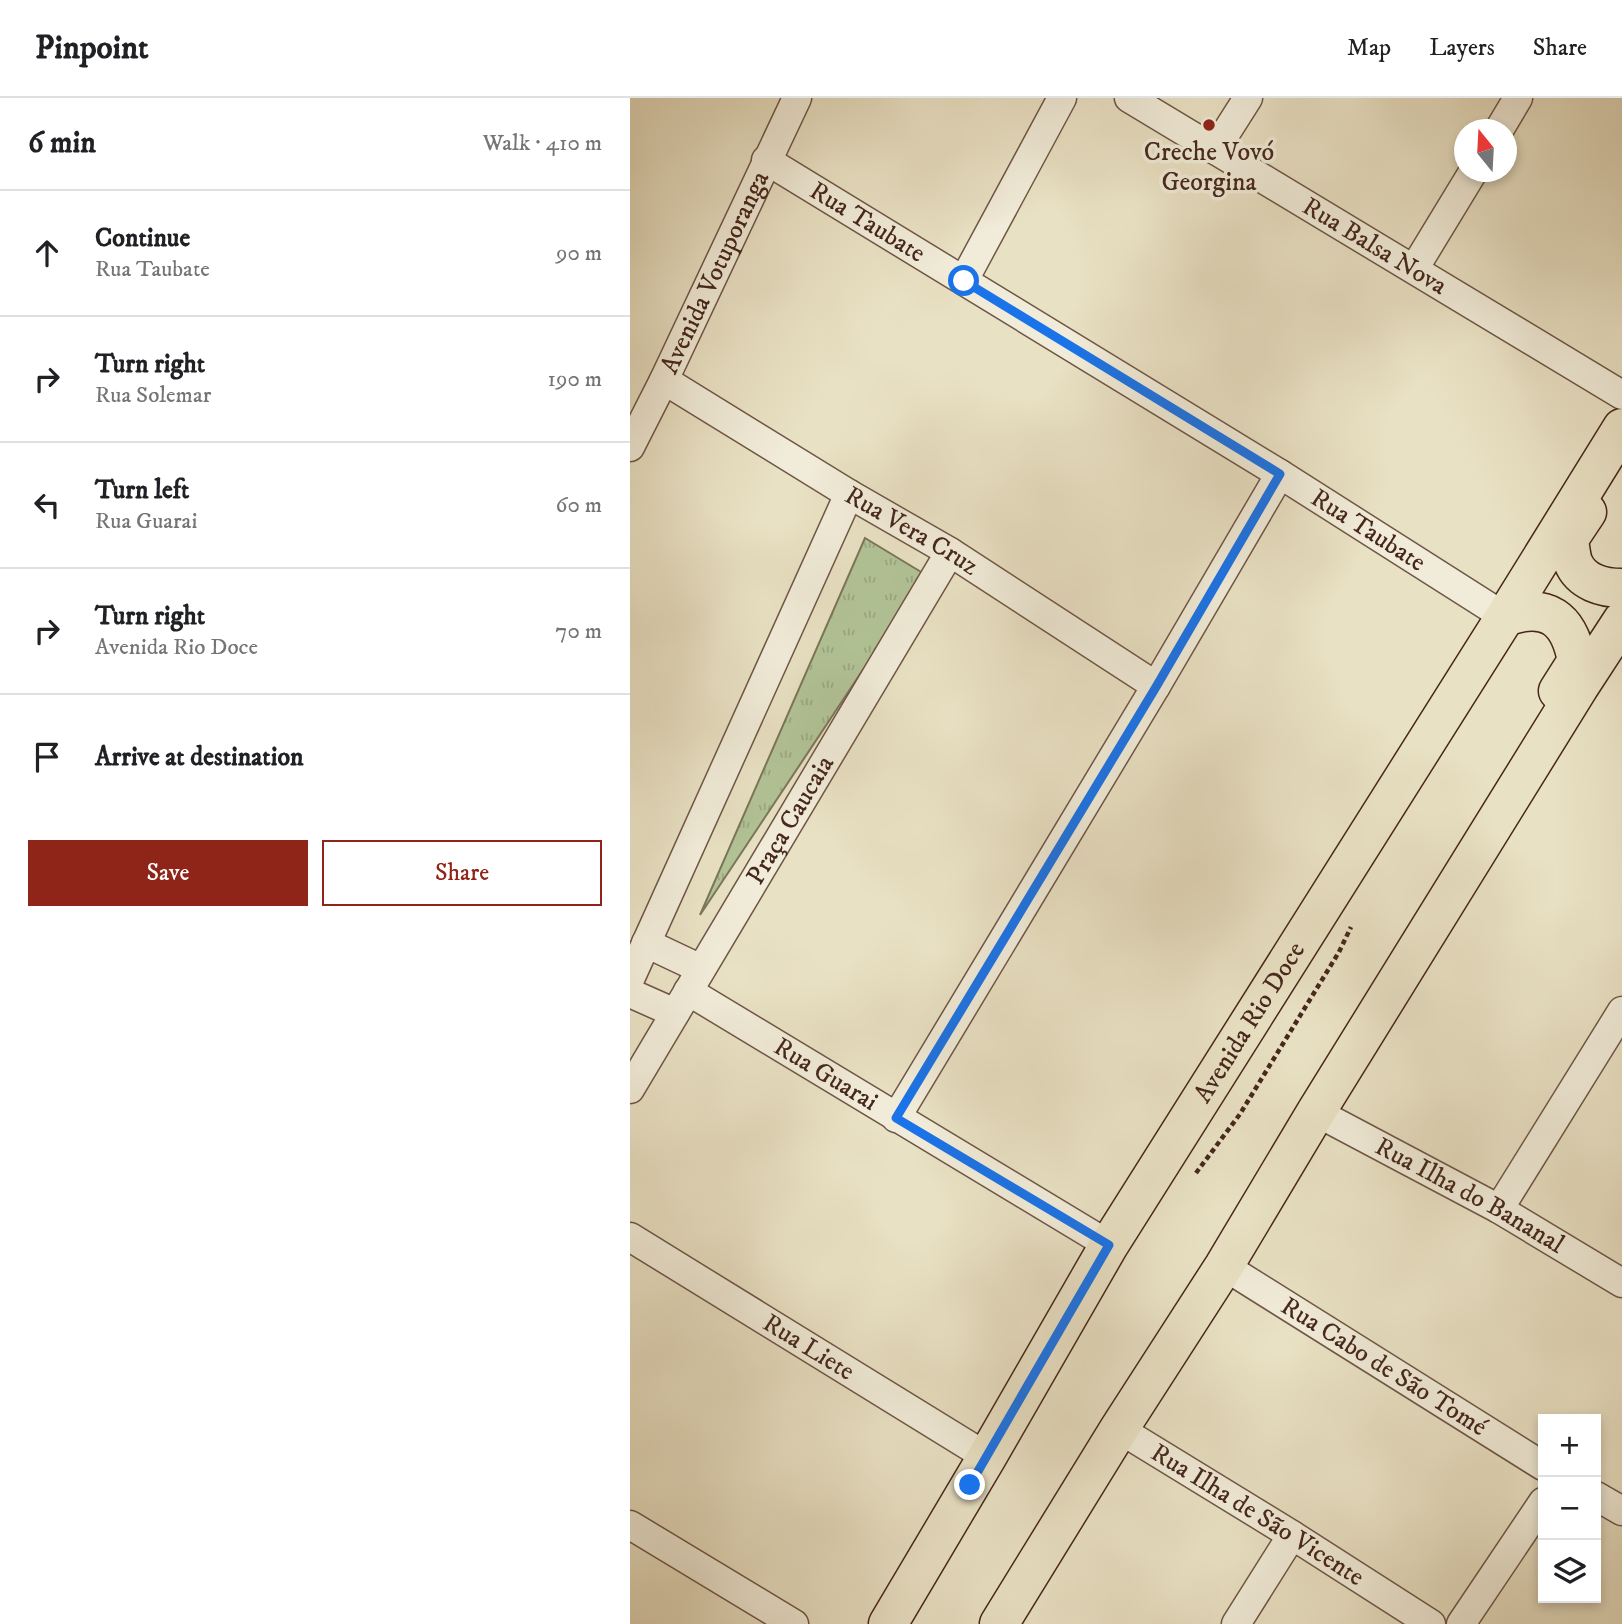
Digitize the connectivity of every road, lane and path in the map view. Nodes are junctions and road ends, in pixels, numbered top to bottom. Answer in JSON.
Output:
{"nodes":[{"id":1,"x":797,"y":98,"type":"edge"},
{"id":2,"x":1062,"y":98,"type":"edge"},
{"id":3,"x":1129,"y":98,"type":"edge"},
{"id":4,"x":1248,"y":98,"type":"edge"},
{"id":5,"x":1518,"y":98,"type":"edge"},
{"id":6,"x":1506,"y":119,"type":"edge"},
{"id":7,"x":1215,"y":150,"type":"junction"},
{"id":8,"x":766,"y":160,"type":"junction"},
{"id":9,"x":1467,"y":182,"type":"edge"},
{"id":10,"x":1414,"y":269,"type":"junction"},
{"id":11,"x":964,"y":281,"type":"junction"},
{"id":12,"x":664,"y":380,"type":"junction"},
{"id":13,"x":1622,"y":395,"type":"edge"},
{"id":14,"x":1622,"y":428,"type":"edge"},
{"id":15,"x":630,"y":447,"type":"edge"},
{"id":16,"x":1622,"y":457,"type":"edge"},
{"id":17,"x":1280,"y":474,"type":"junction"},
{"id":18,"x":849,"y":494,"type":"junction"},
{"id":19,"x":950,"y":552,"type":"junction"},
{"id":20,"x":1622,"y":588,"type":"edge"},
{"id":21,"x":1505,"y":617,"type":"junction"},
{"id":22,"x":1622,"y":621,"type":"edge"},
{"id":23,"x":1156,"y":687,"type":"junction"},
{"id":24,"x":1458,"y":883,"type":"junction"},
{"id":25,"x":646,"y":943,"type":"junction"},
{"id":26,"x":630,"y":979,"type":"edge"},
{"id":27,"x":688,"y":991,"type":"junction"},
{"id":28,"x":630,"y":993,"type":"edge"},
{"id":29,"x":1622,"y":1011,"type":"edge"},
{"id":30,"x":630,"y":1089,"type":"edge"},
{"id":31,"x":1316,"y":1112,"type":"junction"},
{"id":32,"x":896,"y":1118,"type":"junction"},
{"id":33,"x":1499,"y":1209,"type":"junction"},
{"id":34,"x":630,"y":1237,"type":"edge"},
{"id":35,"x":1109,"y":1245,"type":"junction"},
{"id":36,"x":1224,"y":1266,"type":"junction"},
{"id":37,"x":1622,"y":1283,"type":"edge"},
{"id":38,"x":1119,"y":1429,"type":"junction"},
{"id":39,"x":1538,"y":1463,"type":"edge"},
{"id":40,"x":979,"y":1471,"type":"junction"},
{"id":41,"x":1601,"y":1499,"type":"edge"},
{"id":42,"x":1538,"y":1509,"type":"edge"},
{"id":43,"x":1622,"y":1511,"type":"edge"},
{"id":44,"x":630,"y":1525,"type":"edge"},
{"id":45,"x":1292,"y":1535,"type":"junction"},
{"id":46,"x":794,"y":1624,"type":"edge"},
{"id":47,"x":888,"y":1624,"type":"edge"},
{"id":48,"x":905,"y":1624,"type":"edge"},
{"id":49,"x":999,"y":1624,"type":"edge"},
{"id":50,"x":1236,"y":1624,"type":"edge"},
{"id":51,"x":1431,"y":1624,"type":"edge"},
{"id":52,"x":1461,"y":1624,"type":"edge"}],
"edges":[{"from":1,"to":8,"type":"street","name":"Avenida Votuporanga"},
{"from":2,"to":11,"type":"street"},
{"from":3,"to":7,"type":"street","name":"Rua Balsa Nova"},
{"from":4,"to":7,"type":"street"},
{"from":5,"to":6,"type":"street"},
{"from":7,"to":10,"type":"street","name":"Rua Balsa Nova"},
{"from":8,"to":11,"type":"street","name":"Rua Taubate"},
{"from":8,"to":12,"type":"street","name":"Avenida Votuporanga"},
{"from":9,"to":10,"type":"street"},
{"from":10,"to":13,"type":"street","name":"Rua Balsa Nova"},
{"from":11,"to":17,"type":"street","name":"Rua Taubate"},
{"from":12,"to":15,"type":"street","name":"Avenida Votuporanga"},
{"from":12,"to":18,"type":"street","name":"Rua Vera Cruz"},
{"from":14,"to":21,"type":"main road","name":"Avenida Rio Doce"},
{"from":16,"to":20,"type":"main road"},
{"from":17,"to":21,"type":"street","name":"Rua Taubate"},
{"from":17,"to":23,"type":"street"},
{"from":18,"to":19,"type":"street","name":"Rua Vera Cruz"},
{"from":18,"to":25,"type":"street"},
{"from":19,"to":23,"type":"street","name":"Rua Vera Cruz"},
{"from":19,"to":27,"type":"street","name":"Praça Caucaia"},
{"from":21,"to":24,"type":"main road"},
{"from":21,"to":35,"type":"main road","name":"Avenida Rio Doce"},
{"from":22,"to":24,"type":"main road"},
{"from":23,"to":32,"type":"street"},
{"from":24,"to":31,"type":"main road"},
{"from":25,"to":26,"type":"street"},
{"from":25,"to":27,"type":"street"},
{"from":27,"to":28,"type":"street"},
{"from":27,"to":30,"type":"street","name":"Praça Caucaia"},
{"from":27,"to":32,"type":"street","name":"Rua Guarai"},
{"from":29,"to":33,"type":"street"},
{"from":31,"to":33,"type":"street","name":"Rua Ilha do Bananal"},
{"from":31,"to":36,"type":"main road"},
{"from":32,"to":35,"type":"street","name":"Rua Guarai"},
{"from":33,"to":37,"type":"street","name":"Rua Ilha do Bananal"},
{"from":34,"to":40,"type":"street","name":"Rua Liete"},
{"from":35,"to":40,"type":"main road","name":"Avenida Rio Doce"},
{"from":36,"to":38,"type":"main road"},
{"from":36,"to":39,"type":"street","name":"Rua Cabo de São Tomé"},
{"from":38,"to":45,"type":"street","name":"Rua Ilha de São Vicente"},
{"from":38,"to":49,"type":"main road"},
{"from":40,"to":47,"type":"main road","name":"Avenida Rio Doce"},
{"from":40,"to":48,"type":"main road"},
{"from":41,"to":43,"type":"street"},
{"from":42,"to":52,"type":"street"},
{"from":44,"to":46,"type":"street"},
{"from":45,"to":50,"type":"street"},
{"from":45,"to":51,"type":"street","name":"Rua Ilha de São Vicente"}]}
